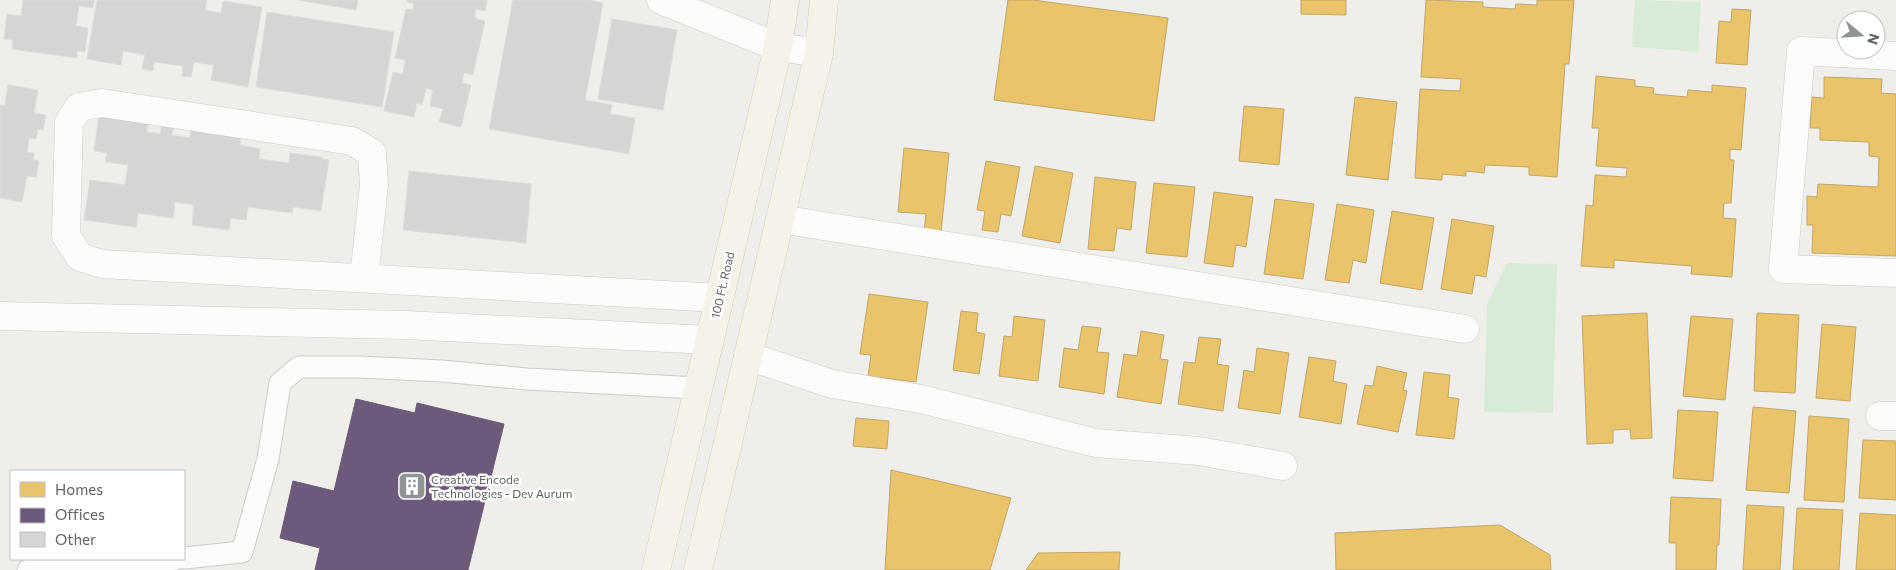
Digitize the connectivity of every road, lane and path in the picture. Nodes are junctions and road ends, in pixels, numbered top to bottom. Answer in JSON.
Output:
{"nodes":[{"id":1,"x":661,"y":0,"type":"edge"},
{"id":2,"x":785,"y":0,"type":"edge"},
{"id":3,"x":824,"y":0,"type":"edge"},
{"id":4,"x":778,"y":47,"type":"junction"},
{"id":5,"x":819,"y":53,"type":"junction"},
{"id":6,"x":1896,"y":56,"type":"edge"},
{"id":7,"x":780,"y":218,"type":"junction"},
{"id":8,"x":1896,"y":273,"type":"edge"},
{"id":9,"x":364,"y":278,"type":"junction"},
{"id":10,"x":719,"y":298,"type":"junction"},
{"id":11,"x":0,"y":316,"type":"edge"},
{"id":12,"x":1465,"y":329,"type":"dead end"},
{"id":13,"x":709,"y":340,"type":"junction"},
{"id":14,"x":748,"y":356,"type":"junction"},
{"id":15,"x":698,"y":388,"type":"junction"},
{"id":16,"x":1283,"y":466,"type":"dead end"},
{"id":17,"x":185,"y":558,"type":"edge"},
{"id":18,"x":163,"y":560,"type":"edge"},
{"id":19,"x":28,"y":570,"type":"edge"},
{"id":20,"x":656,"y":570,"type":"edge"},
{"id":21,"x":698,"y":570,"type":"edge"}],
"edges":[{"from":1,"to":4,"type":"street"},
{"from":2,"to":4,"type":"main road","name":"100 Ft. Road"},
{"from":3,"to":5,"type":"main road"},
{"from":4,"to":5,"type":"street"},
{"from":4,"to":10,"type":"main road","name":"100 Ft. Road"},
{"from":5,"to":7,"type":"main road"},
{"from":6,"to":8,"type":"street"},
{"from":7,"to":12,"type":"street"},
{"from":7,"to":14,"type":"main road"},
{"from":9,"to":9,"type":"street"},
{"from":9,"to":10,"type":"street"},
{"from":10,"to":13,"type":"main road","name":"100 Ft. Road"},
{"from":11,"to":13,"type":"street"},
{"from":13,"to":15,"type":"main road","name":"100 Ft. Road"},
{"from":14,"to":16,"type":"street"},
{"from":14,"to":21,"type":"main road"},
{"from":15,"to":17,"type":"lane"},
{"from":15,"to":20,"type":"main road","name":"100 Ft. Road"},
{"from":18,"to":19,"type":"lane"}]}
